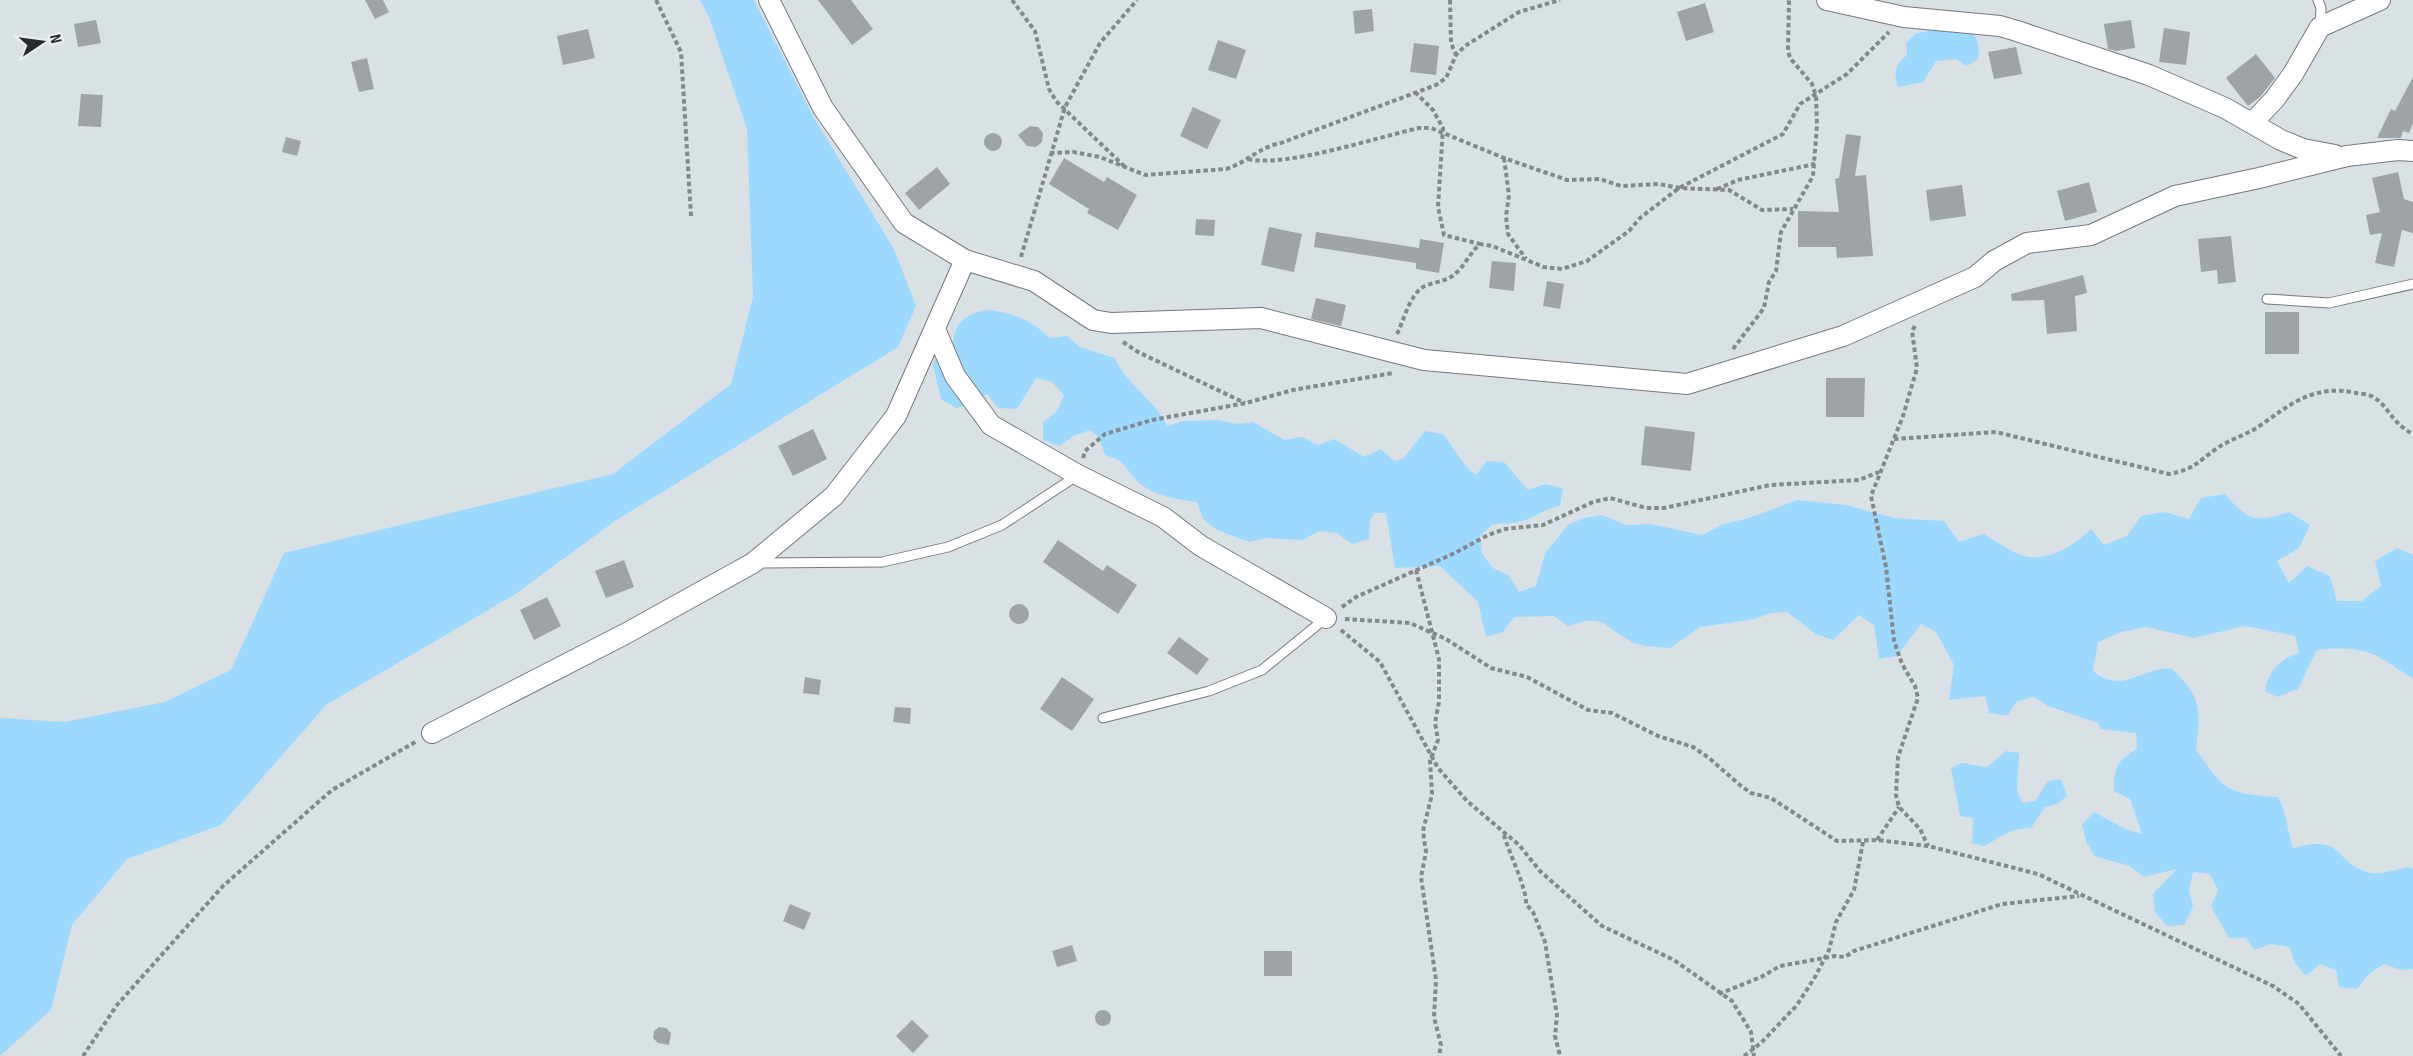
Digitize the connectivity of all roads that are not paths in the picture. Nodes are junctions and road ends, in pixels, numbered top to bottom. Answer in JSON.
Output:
{"nodes":[{"id":1,"x":769,"y":0,"type":"edge"},
{"id":2,"x":1827,"y":0,"type":"edge"},
{"id":3,"x":2318,"y":0,"type":"edge"},
{"id":4,"x":2380,"y":0,"type":"edge"},
{"id":5,"x":2320,"y":27,"type":"junction"},
{"id":6,"x":2253,"y":122,"type":"junction"},
{"id":7,"x":2413,"y":151,"type":"edge"},
{"id":8,"x":2347,"y":156,"type":"junction"},
{"id":9,"x":964,"y":260,"type":"junction"},
{"id":10,"x":2413,"y":284,"type":"edge"},
{"id":11,"x":2267,"y":299,"type":"dead end"},
{"id":12,"x":935,"y":329,"type":"junction"},
{"id":13,"x":1078,"y":475,"type":"junction"},
{"id":14,"x":753,"y":563,"type":"junction"},
{"id":15,"x":1326,"y":618,"type":"joint"},
{"id":16,"x":1103,"y":718,"type":"dead end"},
{"id":17,"x":432,"y":733,"type":"road end"}],
"edges":[{"from":1,"to":9,"type":"street"},
{"from":2,"to":6,"type":"street"},
{"from":3,"to":5,"type":"lane"},
{"from":4,"to":5,"type":"street"},
{"from":5,"to":6,"type":"street"},
{"from":6,"to":8,"type":"street"},
{"from":7,"to":8,"type":"street"},
{"from":8,"to":9,"type":"street"},
{"from":9,"to":12,"type":"street"},
{"from":10,"to":11,"type":"lane"},
{"from":12,"to":13,"type":"street"},
{"from":12,"to":14,"type":"street"},
{"from":13,"to":14,"type":"lane"},
{"from":13,"to":15,"type":"street"},
{"from":14,"to":17,"type":"street"},
{"from":15,"to":16,"type":"lane"}]}
